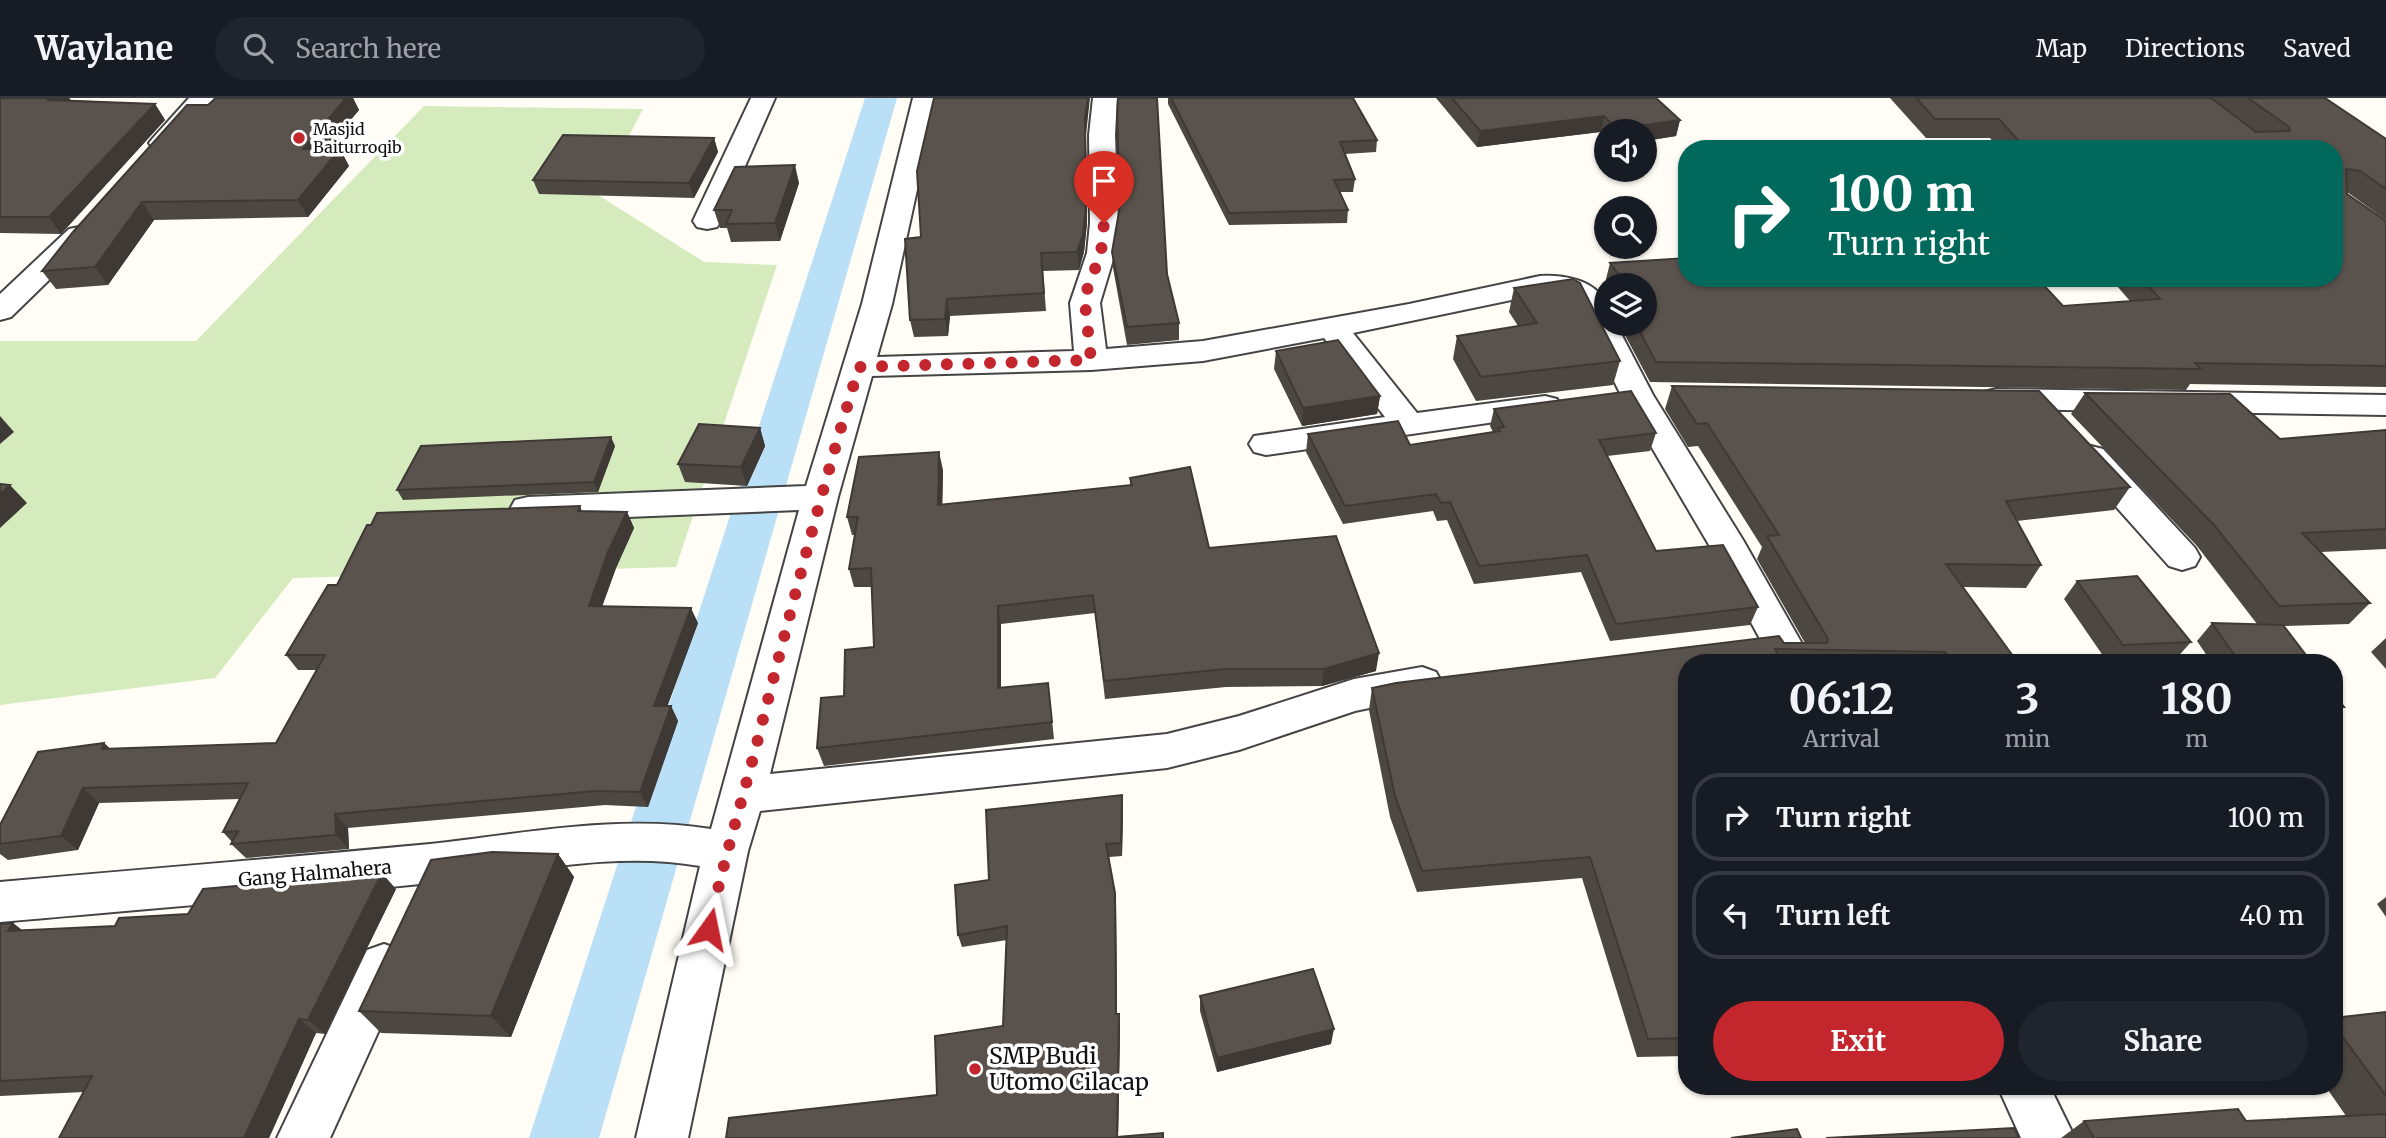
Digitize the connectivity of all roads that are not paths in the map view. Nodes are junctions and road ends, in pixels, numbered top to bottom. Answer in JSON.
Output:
{"nodes":[{"id":1,"x":202,"y":98,"type":"edge"},
{"id":2,"x":763,"y":98,"type":"edge"},
{"id":3,"x":925,"y":98,"type":"edge"},
{"id":4,"x":1105,"y":98,"type":"edge"},
{"id":5,"x":147,"y":159,"type":"edge"},
{"id":6,"x":92,"y":220,"type":"edge"},
{"id":7,"x":706,"y":221,"type":"dead end"},
{"id":8,"x":0,"y":311,"type":"edge"},
{"id":9,"x":1332,"y":327,"type":"junction"},
{"id":10,"x":1091,"y":360,"type":"junction"},
{"id":11,"x":859,"y":367,"type":"junction"},
{"id":12,"x":1678,"y":394,"type":"edge"},
{"id":13,"x":1624,"y":396,"type":"junction"},
{"id":14,"x":1970,"y":398,"type":"edge"},
{"id":15,"x":2036,"y":400,"type":"junction"},
{"id":16,"x":1570,"y":403,"type":"edge"},
{"id":17,"x":2386,"y":405,"type":"edge"},
{"id":18,"x":1407,"y":423,"type":"junction"},
{"id":19,"x":1266,"y":444,"type":"dead end"},
{"id":20,"x":807,"y":498,"type":"junction"},
{"id":21,"x":500,"y":510,"type":"edge"},
{"id":22,"x":2182,"y":557,"type":"dead end"},
{"id":23,"x":1738,"y":644,"type":"edge"},
{"id":24,"x":1785,"y":651,"type":"edge"},
{"id":25,"x":1458,"y":679,"type":"edge"},
{"id":26,"x":743,"y":795,"type":"junction"},
{"id":27,"x":709,"y":847,"type":"junction"},
{"id":28,"x":434,"y":863,"type":"junction"},
{"id":29,"x":0,"y":902,"type":"edge"},
{"id":30,"x":2027,"y":1095,"type":"edge"},
{"id":31,"x":303,"y":1138,"type":"edge"},
{"id":32,"x":662,"y":1138,"type":"edge"},
{"id":33,"x":2049,"y":1138,"type":"edge"}],
"edges":[{"from":1,"to":5,"type":"street"},
{"from":2,"to":7,"type":"street"},
{"from":3,"to":11,"type":"street"},
{"from":4,"to":10,"type":"street"},
{"from":6,"to":8,"type":"street"},
{"from":9,"to":10,"type":"street"},
{"from":9,"to":13,"type":"street"},
{"from":9,"to":18,"type":"street"},
{"from":10,"to":11,"type":"street"},
{"from":11,"to":20,"type":"street"},
{"from":12,"to":13,"type":"street"},
{"from":13,"to":24,"type":"street"},
{"from":14,"to":15,"type":"street"},
{"from":15,"to":17,"type":"street"},
{"from":15,"to":22,"type":"street"},
{"from":16,"to":18,"type":"street"},
{"from":18,"to":19,"type":"street"},
{"from":20,"to":21,"type":"street"},
{"from":20,"to":26,"type":"street"},
{"from":23,"to":24,"type":"street"},
{"from":25,"to":26,"type":"street"},
{"from":26,"to":27,"type":"street"},
{"from":27,"to":28,"type":"street","name":"Gang Halmahera"},
{"from":27,"to":32,"type":"street"},
{"from":28,"to":29,"type":"street","name":"Gang Halmahera"},
{"from":28,"to":31,"type":"street"},
{"from":30,"to":33,"type":"street"}]}
